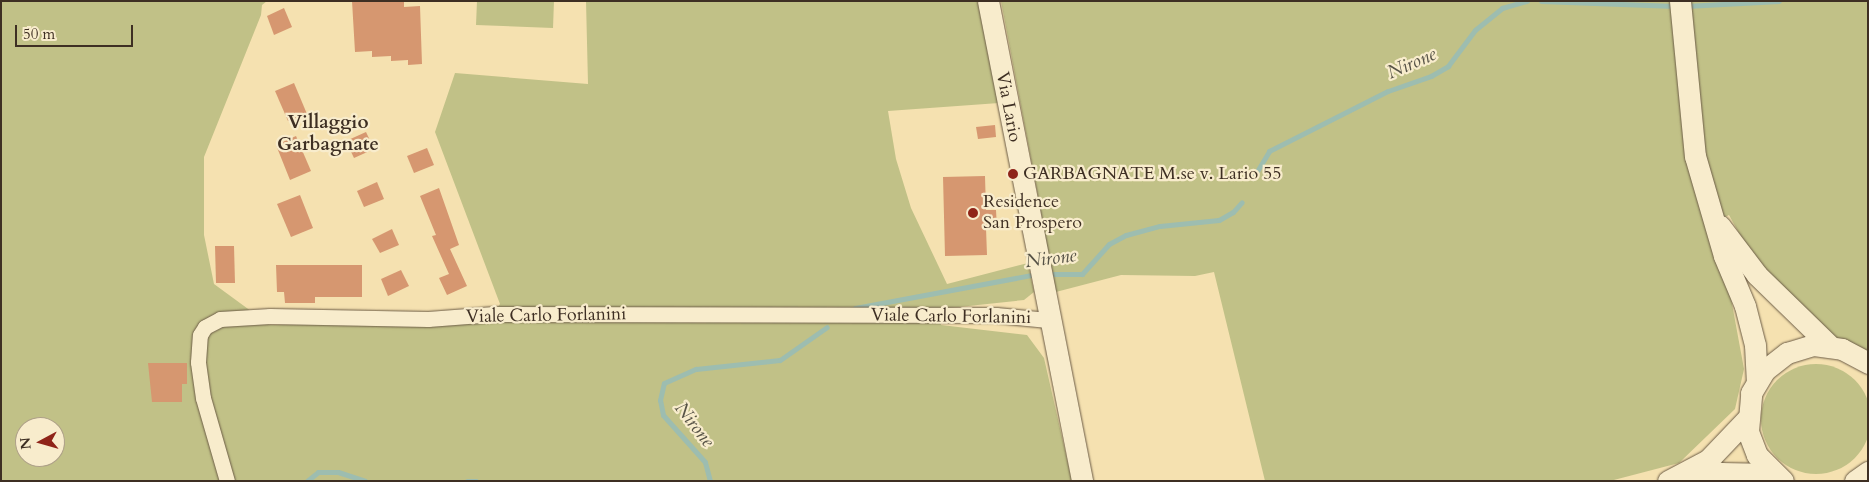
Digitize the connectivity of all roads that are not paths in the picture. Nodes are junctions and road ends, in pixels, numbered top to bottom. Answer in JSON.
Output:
{"nodes":[{"id":1,"x":988,"y":1,"type":"edge"},
{"id":2,"x":1680,"y":1,"type":"edge"},
{"id":3,"x":1715,"y":219,"type":"junction"},
{"id":4,"x":1048,"y":320,"type":"junction"},
{"id":5,"x":1829,"y":346,"type":"junction"},
{"id":6,"x":1868,"y":363,"type":"edge"},
{"id":7,"x":1756,"y":382,"type":"junction"},
{"id":8,"x":1747,"y":419,"type":"junction"},
{"id":9,"x":1868,"y":472,"type":"edge"},
{"id":10,"x":1778,"y":477,"type":"edge"},
{"id":11,"x":1082,"y":479,"type":"edge"},
{"id":12,"x":227,"y":481,"type":"edge"},
{"id":13,"x":1668,"y":481,"type":"edge"},
{"id":14,"x":1672,"y":481,"type":"edge"},
{"id":15,"x":1855,"y":481,"type":"edge"}],
"edges":[{"from":1,"to":4,"type":"street","name":"Via Lario"},
{"from":2,"to":3,"type":"street"},
{"from":3,"to":5,"type":"street"},
{"from":3,"to":7,"type":"street"},
{"from":4,"to":11,"type":"street","name":"Via Lario"},
{"from":4,"to":12,"type":"street","name":"Viale Carlo Forlanini"},
{"from":5,"to":6,"type":"street"},
{"from":5,"to":7,"type":"street"},
{"from":7,"to":8,"type":"street"},
{"from":8,"to":10,"type":"street"},
{"from":8,"to":13,"type":"street"},
{"from":9,"to":15,"type":"street"},
{"from":10,"to":14,"type":"street"}]}
